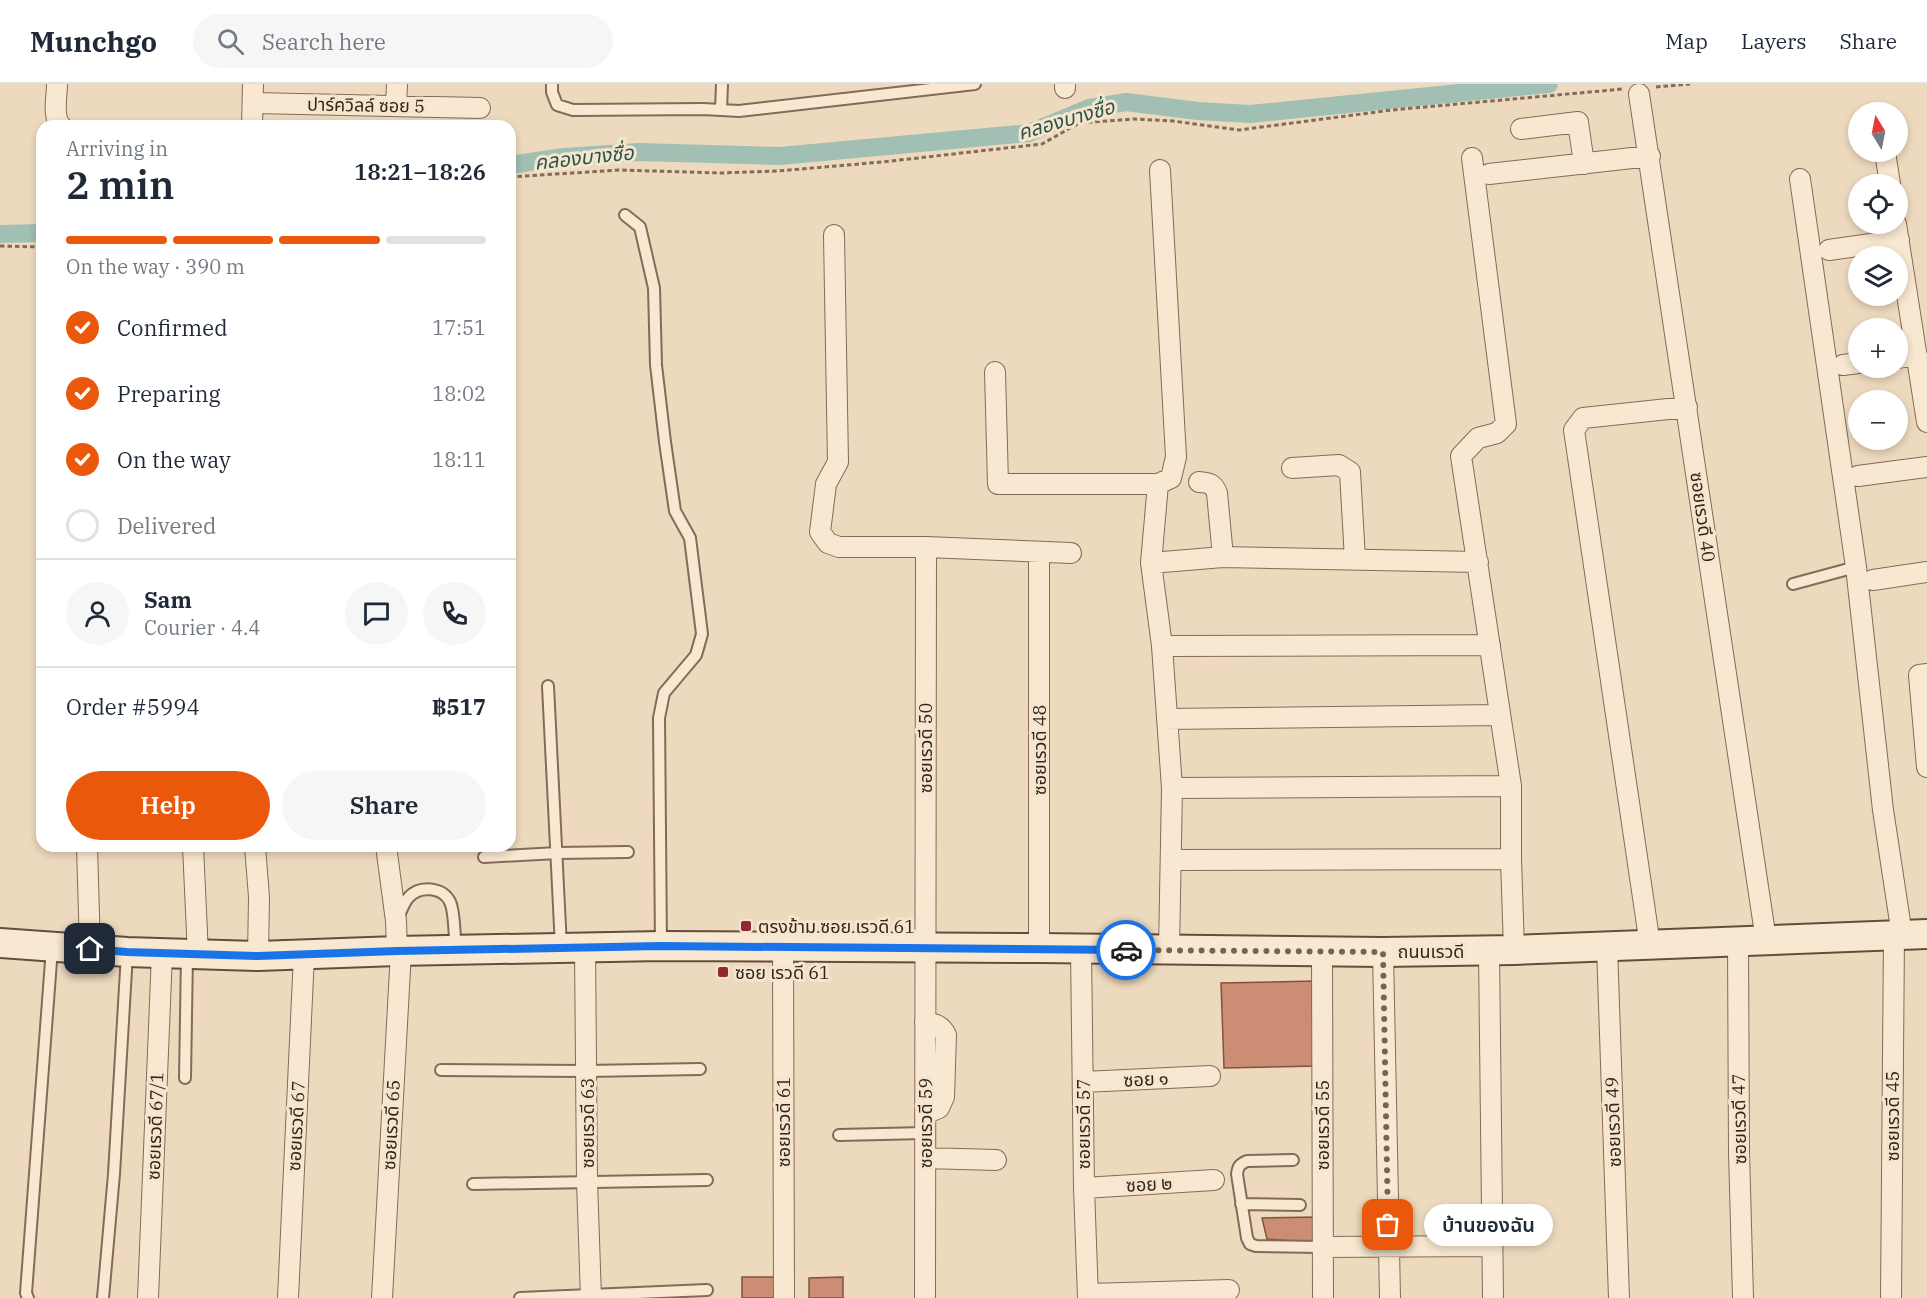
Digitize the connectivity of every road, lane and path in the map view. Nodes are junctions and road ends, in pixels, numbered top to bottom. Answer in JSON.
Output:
{"nodes":[{"id":1,"x":57,"y":84,"type":"edge"},
{"id":2,"x":397,"y":84,"type":"edge"},
{"id":3,"x":552,"y":84,"type":"edge"},
{"id":4,"x":722,"y":84,"type":"edge"},
{"id":5,"x":975,"y":84,"type":"edge"},
{"id":6,"x":1690,"y":84,"type":"edge"},
{"id":7,"x":1641,"y":90,"type":"junction"},
{"id":8,"x":253,"y":94,"type":"edge"},
{"id":9,"x":396,"y":106,"type":"junction"},
{"id":10,"x":480,"y":108,"type":"dead end"},
{"id":11,"x":721,"y":110,"type":"junction"},
{"id":12,"x":57,"y":120,"type":"edge"},
{"id":13,"x":252,"y":120,"type":"edge"},
{"id":14,"x":1521,"y":129,"type":"dead end"},
{"id":15,"x":1650,"y":156,"type":"junction"},
{"id":16,"x":1472,"y":158,"type":"dead end"},
{"id":17,"x":1584,"y":164,"type":"junction"},
{"id":18,"x":1160,"y":170,"type":"dead end"},
{"id":19,"x":1489,"y":174,"type":"dead end"},
{"id":20,"x":516,"y":177,"type":"edge"},
{"id":21,"x":1800,"y":179,"type":"dead end"},
{"id":22,"x":625,"y":215,"type":"dead end"},
{"id":23,"x":1890,"y":234,"type":"edge"},
{"id":24,"x":1898,"y":234,"type":"edge"},
{"id":25,"x":834,"y":235,"type":"dead end"},
{"id":26,"x":0,"y":246,"type":"edge"},
{"id":27,"x":36,"y":247,"type":"edge"},
{"id":28,"x":1829,"y":250,"type":"dead end"},
{"id":29,"x":1904,"y":318,"type":"edge"},
{"id":30,"x":1908,"y":360,"type":"edge"},
{"id":31,"x":995,"y":372,"type":"dead end"},
{"id":32,"x":1687,"y":407,"type":"junction"},
{"id":33,"x":1927,"y":422,"type":"edge"},
{"id":34,"x":1927,"y":467,"type":"edge"},
{"id":35,"x":1292,"y":468,"type":"dead end"},
{"id":36,"x":1858,"y":476,"type":"dead end"},
{"id":37,"x":1199,"y":482,"type":"dead end"},
{"id":38,"x":1158,"y":484,"type":"junction"},
{"id":39,"x":926,"y":548,"type":"junction"},
{"id":40,"x":1040,"y":553,"type":"junction"},
{"id":41,"x":1071,"y":553,"type":"dead end"},
{"id":42,"x":1222,"y":557,"type":"junction"},
{"id":43,"x":1355,"y":559,"type":"junction"},
{"id":44,"x":1478,"y":562,"type":"junction"},
{"id":45,"x":1151,"y":563,"type":"junction"},
{"id":46,"x":1856,"y":567,"type":"junction"},
{"id":47,"x":1927,"y":572,"type":"edge"},
{"id":48,"x":1873,"y":580,"type":"dead end"},
{"id":49,"x":1793,"y":584,"type":"dead end"},
{"id":50,"x":1490,"y":645,"type":"junction"},
{"id":51,"x":1162,"y":646,"type":"junction"},
{"id":52,"x":1927,"y":674,"type":"edge"},
{"id":53,"x":548,"y":686,"type":"dead end"},
{"id":54,"x":1500,"y":715,"type":"junction"},
{"id":55,"x":1167,"y":719,"type":"junction"},
{"id":56,"x":1927,"y":767,"type":"edge"},
{"id":57,"x":1511,"y":786,"type":"junction"},
{"id":58,"x":1172,"y":788,"type":"junction"},
{"id":59,"x":87,"y":852,"type":"edge"},
{"id":60,"x":192,"y":852,"type":"edge"},
{"id":61,"x":255,"y":852,"type":"edge"},
{"id":62,"x":387,"y":852,"type":"edge"},
{"id":63,"x":627,"y":852,"type":"dead end"},
{"id":64,"x":557,"y":853,"type":"junction"},
{"id":65,"x":484,"y":856,"type":"dead end"},
{"id":66,"x":1511,"y":859,"type":"junction"},
{"id":67,"x":1171,"y":860,"type":"junction"},
{"id":68,"x":396,"y":921,"type":"junction"},
{"id":69,"x":1908,"y":935,"type":"edge"},
{"id":70,"x":1766,"y":940,"type":"junction"},
{"id":71,"x":1738,"y":941,"type":"junction"},
{"id":72,"x":0,"y":943,"type":"edge"},
{"id":73,"x":1650,"y":945,"type":"junction"},
{"id":74,"x":52,"y":946,"type":"junction"},
{"id":75,"x":661,"y":946,"type":"junction"},
{"id":76,"x":783,"y":946,"type":"junction"},
{"id":77,"x":1607,"y":946,"type":"junction"},
{"id":78,"x":573,"y":947,"type":"junction"},
{"id":79,"x":925,"y":948,"type":"junction"},
{"id":80,"x":1040,"y":948,"type":"junction"},
{"id":81,"x":90,"y":949,"type":"junction"},
{"id":82,"x":1081,"y":949,"type":"junction"},
{"id":83,"x":456,"y":950,"type":"junction"},
{"id":84,"x":1169,"y":950,"type":"junction"},
{"id":85,"x":399,"y":951,"type":"junction"},
{"id":86,"x":1322,"y":951,"type":"junction"},
{"id":87,"x":1502,"y":951,"type":"junction"},
{"id":88,"x":127,"y":952,"type":"junction"},
{"id":89,"x":1383,"y":952,"type":"junction"},
{"id":90,"x":183,"y":954,"type":"junction"},
{"id":91,"x":304,"y":955,"type":"junction"},
{"id":92,"x":258,"y":956,"type":"junction"},
{"id":93,"x":700,"y":1069,"type":"dead end"},
{"id":94,"x":441,"y":1070,"type":"dead end"},
{"id":95,"x":587,"y":1071,"type":"junction"},
{"id":96,"x":1210,"y":1076,"type":"dead end"},
{"id":97,"x":185,"y":1078,"type":"dead end"},
{"id":98,"x":1083,"y":1082,"type":"junction"},
{"id":99,"x":925,"y":1124,"type":"junction"},
{"id":100,"x":839,"y":1135,"type":"dead end"},
{"id":101,"x":925,"y":1158,"type":"junction"},
{"id":102,"x":996,"y":1160,"type":"dead end"},
{"id":103,"x":1293,"y":1160,"type":"dead end"},
{"id":104,"x":708,"y":1180,"type":"dead end"},
{"id":105,"x":1214,"y":1180,"type":"dead end"},
{"id":106,"x":588,"y":1181,"type":"junction"},
{"id":107,"x":473,"y":1184,"type":"dead end"},
{"id":108,"x":1083,"y":1188,"type":"junction"},
{"id":109,"x":1242,"y":1204,"type":"junction"},
{"id":110,"x":1300,"y":1205,"type":"dead end"},
{"id":111,"x":1492,"y":1246,"type":"junction"},
{"id":112,"x":1322,"y":1247,"type":"junction"},
{"id":113,"x":1389,"y":1247,"type":"junction"},
{"id":114,"x":707,"y":1290,"type":"dead end"},
{"id":115,"x":1229,"y":1290,"type":"dead end"},
{"id":116,"x":1088,"y":1296,"type":"edge"},
{"id":117,"x":591,"y":1297,"type":"edge"},
{"id":118,"x":27,"y":1298,"type":"edge"},
{"id":119,"x":103,"y":1298,"type":"edge"},
{"id":120,"x":148,"y":1298,"type":"edge"},
{"id":121,"x":288,"y":1298,"type":"edge"},
{"id":122,"x":382,"y":1298,"type":"edge"},
{"id":123,"x":520,"y":1298,"type":"edge"},
{"id":124,"x":784,"y":1298,"type":"edge"},
{"id":125,"x":925,"y":1298,"type":"edge"},
{"id":126,"x":1323,"y":1298,"type":"edge"},
{"id":127,"x":1390,"y":1298,"type":"edge"},
{"id":128,"x":1493,"y":1298,"type":"edge"},
{"id":129,"x":1619,"y":1298,"type":"edge"},
{"id":130,"x":1743,"y":1298,"type":"edge"},
{"id":131,"x":1891,"y":1298,"type":"edge"}],
"edges":[{"from":1,"to":12,"type":"street"},
{"from":2,"to":9,"type":"street"},
{"from":3,"to":11,"type":"lane"},
{"from":4,"to":11,"type":"lane"},
{"from":5,"to":11,"type":"lane"},
{"from":6,"to":7,"type":"path"},
{"from":7,"to":15,"type":"street","name":"ซอยเรวดี 40"},
{"from":7,"to":20,"type":"path"},
{"from":8,"to":9,"type":"street","name":"ปาร์ควิลล์ ซอย 5"},
{"from":8,"to":13,"type":"street"},
{"from":9,"to":10,"type":"street","name":"ปาร์ควิลล์ ซอย 5"},
{"from":14,"to":17,"type":"street"},
{"from":15,"to":17,"type":"street"},
{"from":15,"to":32,"type":"street","name":"ซอยเรวดี 40"},
{"from":16,"to":44,"type":"street"},
{"from":17,"to":19,"type":"street"},
{"from":18,"to":38,"type":"street"},
{"from":21,"to":46,"type":"street","name":"ซอยเรวดี 45"},
{"from":22,"to":75,"type":"lane"},
{"from":23,"to":28,"type":"street"},
{"from":24,"to":29,"type":"street"},
{"from":25,"to":39,"type":"street"},
{"from":26,"to":27,"type":"path"},
{"from":30,"to":33,"type":"street"},
{"from":31,"to":38,"type":"street"},
{"from":32,"to":70,"type":"street","name":"ซอยเรวดี 40"},
{"from":32,"to":73,"type":"street"},
{"from":34,"to":36,"type":"street"},
{"from":35,"to":43,"type":"street"},
{"from":37,"to":42,"type":"street"},
{"from":38,"to":45,"type":"street"},
{"from":39,"to":40,"type":"street"},
{"from":39,"to":79,"type":"street","name":"ซอยเรวดี 50"},
{"from":40,"to":41,"type":"street"},
{"from":40,"to":80,"type":"street","name":"ซอยเรวดี 48"},
{"from":42,"to":43,"type":"street"},
{"from":42,"to":45,"type":"street"},
{"from":43,"to":44,"type":"street"},
{"from":44,"to":50,"type":"street"},
{"from":45,"to":51,"type":"street"},
{"from":46,"to":49,"type":"lane"},
{"from":46,"to":69,"type":"street","name":"ซอยเรวดี 45"},
{"from":47,"to":48,"type":"street"},
{"from":50,"to":51,"type":"street"},
{"from":50,"to":54,"type":"street"},
{"from":51,"to":55,"type":"street"},
{"from":52,"to":56,"type":"street"},
{"from":53,"to":64,"type":"lane"},
{"from":54,"to":55,"type":"street"},
{"from":54,"to":57,"type":"street"},
{"from":55,"to":58,"type":"street"},
{"from":57,"to":58,"type":"street"},
{"from":57,"to":66,"type":"street"},
{"from":58,"to":67,"type":"street"},
{"from":59,"to":81,"type":"street"},
{"from":60,"to":90,"type":"street","name":"ซอยเรวดี 67/1"},
{"from":61,"to":92,"type":"street"},
{"from":62,"to":68,"type":"street"},
{"from":63,"to":64,"type":"lane"},
{"from":64,"to":65,"type":"lane"},
{"from":64,"to":78,"type":"lane"},
{"from":66,"to":67,"type":"street"},
{"from":66,"to":87,"type":"street"},
{"from":67,"to":84,"type":"street"},
{"from":68,"to":83,"type":"lane"},
{"from":68,"to":85,"type":"street"},
{"from":69,"to":70,"type":"street","name":"ถนนเรวดี"},
{"from":69,"to":131,"type":"street","name":"ซอยเรวดี 45"},
{"from":70,"to":71,"type":"street","name":"ถนนเรวดี"},
{"from":71,"to":73,"type":"street","name":"ถนนเรวดี"},
{"from":71,"to":130,"type":"street","name":"ซอยเรวดี 47"},
{"from":72,"to":74,"type":"street","name":"ถนนเรวดี"},
{"from":73,"to":77,"type":"street","name":"ถนนเรวดี"},
{"from":74,"to":81,"type":"street","name":"ถนนเรวดี"},
{"from":74,"to":118,"type":"lane"},
{"from":75,"to":76,"type":"street","name":"ถนนเรวดี"},
{"from":75,"to":78,"type":"street","name":"ถนนเรวดี"},
{"from":76,"to":79,"type":"street","name":"ถนนเรวดี"},
{"from":76,"to":124,"type":"street","name":"ซอยเรวดี 61"},
{"from":77,"to":87,"type":"street","name":"ถนนเรวดี"},
{"from":77,"to":129,"type":"street","name":"ซอยเรวดี 49"},
{"from":78,"to":83,"type":"street","name":"ถนนเรวดี"},
{"from":78,"to":95,"type":"street","name":"ซอยเรวดี 63"},
{"from":79,"to":80,"type":"street","name":"ถนนเรวดี"},
{"from":79,"to":99,"type":"street","name":"ซอยเรวดี 59"},
{"from":80,"to":82,"type":"street","name":"ถนนเรวดี"},
{"from":81,"to":88,"type":"street","name":"ถนนเรวดี"},
{"from":82,"to":84,"type":"street","name":"ถนนเรวดี"},
{"from":82,"to":98,"type":"street","name":"ซอยเรวดี 57"},
{"from":83,"to":85,"type":"street","name":"ถนนเรวดี"},
{"from":84,"to":86,"type":"street","name":"ถนนเรวดี"},
{"from":85,"to":91,"type":"street","name":"ถนนเรวดี"},
{"from":85,"to":122,"type":"street","name":"ซอยเรวดี 65"},
{"from":86,"to":89,"type":"street","name":"ถนนเรวดี"},
{"from":86,"to":112,"type":"street","name":"ซอยเรวดี 55"},
{"from":87,"to":89,"type":"street","name":"ถนนเรวดี"},
{"from":87,"to":111,"type":"street"},
{"from":88,"to":90,"type":"street","name":"ถนนเรวดี"},
{"from":88,"to":119,"type":"lane"},
{"from":89,"to":113,"type":"street"},
{"from":90,"to":92,"type":"street","name":"ถนนเรวดี"},
{"from":90,"to":97,"type":"lane"},
{"from":90,"to":120,"type":"street","name":"ซอยเรวดี 67/1"},
{"from":91,"to":92,"type":"street","name":"ถนนเรวดี"},
{"from":91,"to":121,"type":"street","name":"ซอยเรวดี 67"},
{"from":93,"to":95,"type":"lane"},
{"from":94,"to":95,"type":"lane"},
{"from":95,"to":106,"type":"street","name":"ซอยเรวดี 63"},
{"from":96,"to":98,"type":"street","name":"ซอย ๑"},
{"from":98,"to":108,"type":"street","name":"ซอยเรวดี 57"},
{"from":99,"to":100,"type":"lane"},
{"from":99,"to":101,"type":"street","name":"ซอยเรวดี 59"},
{"from":101,"to":102,"type":"street"},
{"from":101,"to":125,"type":"street","name":"ซอยเรวดี 59"},
{"from":103,"to":109,"type":"lane"},
{"from":104,"to":106,"type":"lane"},
{"from":105,"to":108,"type":"street","name":"ซอย ๒"},
{"from":106,"to":107,"type":"lane"},
{"from":106,"to":117,"type":"street","name":"ซอยเรวดี 63"},
{"from":108,"to":116,"type":"street","name":"ซอยเรวดี 57"},
{"from":109,"to":110,"type":"lane"},
{"from":109,"to":112,"type":"lane"},
{"from":111,"to":113,"type":"street"},
{"from":111,"to":128,"type":"street"},
{"from":112,"to":113,"type":"street"},
{"from":112,"to":126,"type":"street","name":"ซอยเรวดี 55"},
{"from":113,"to":127,"type":"street"},
{"from":114,"to":117,"type":"lane"},
{"from":115,"to":116,"type":"street"},
{"from":117,"to":123,"type":"lane"}]}
